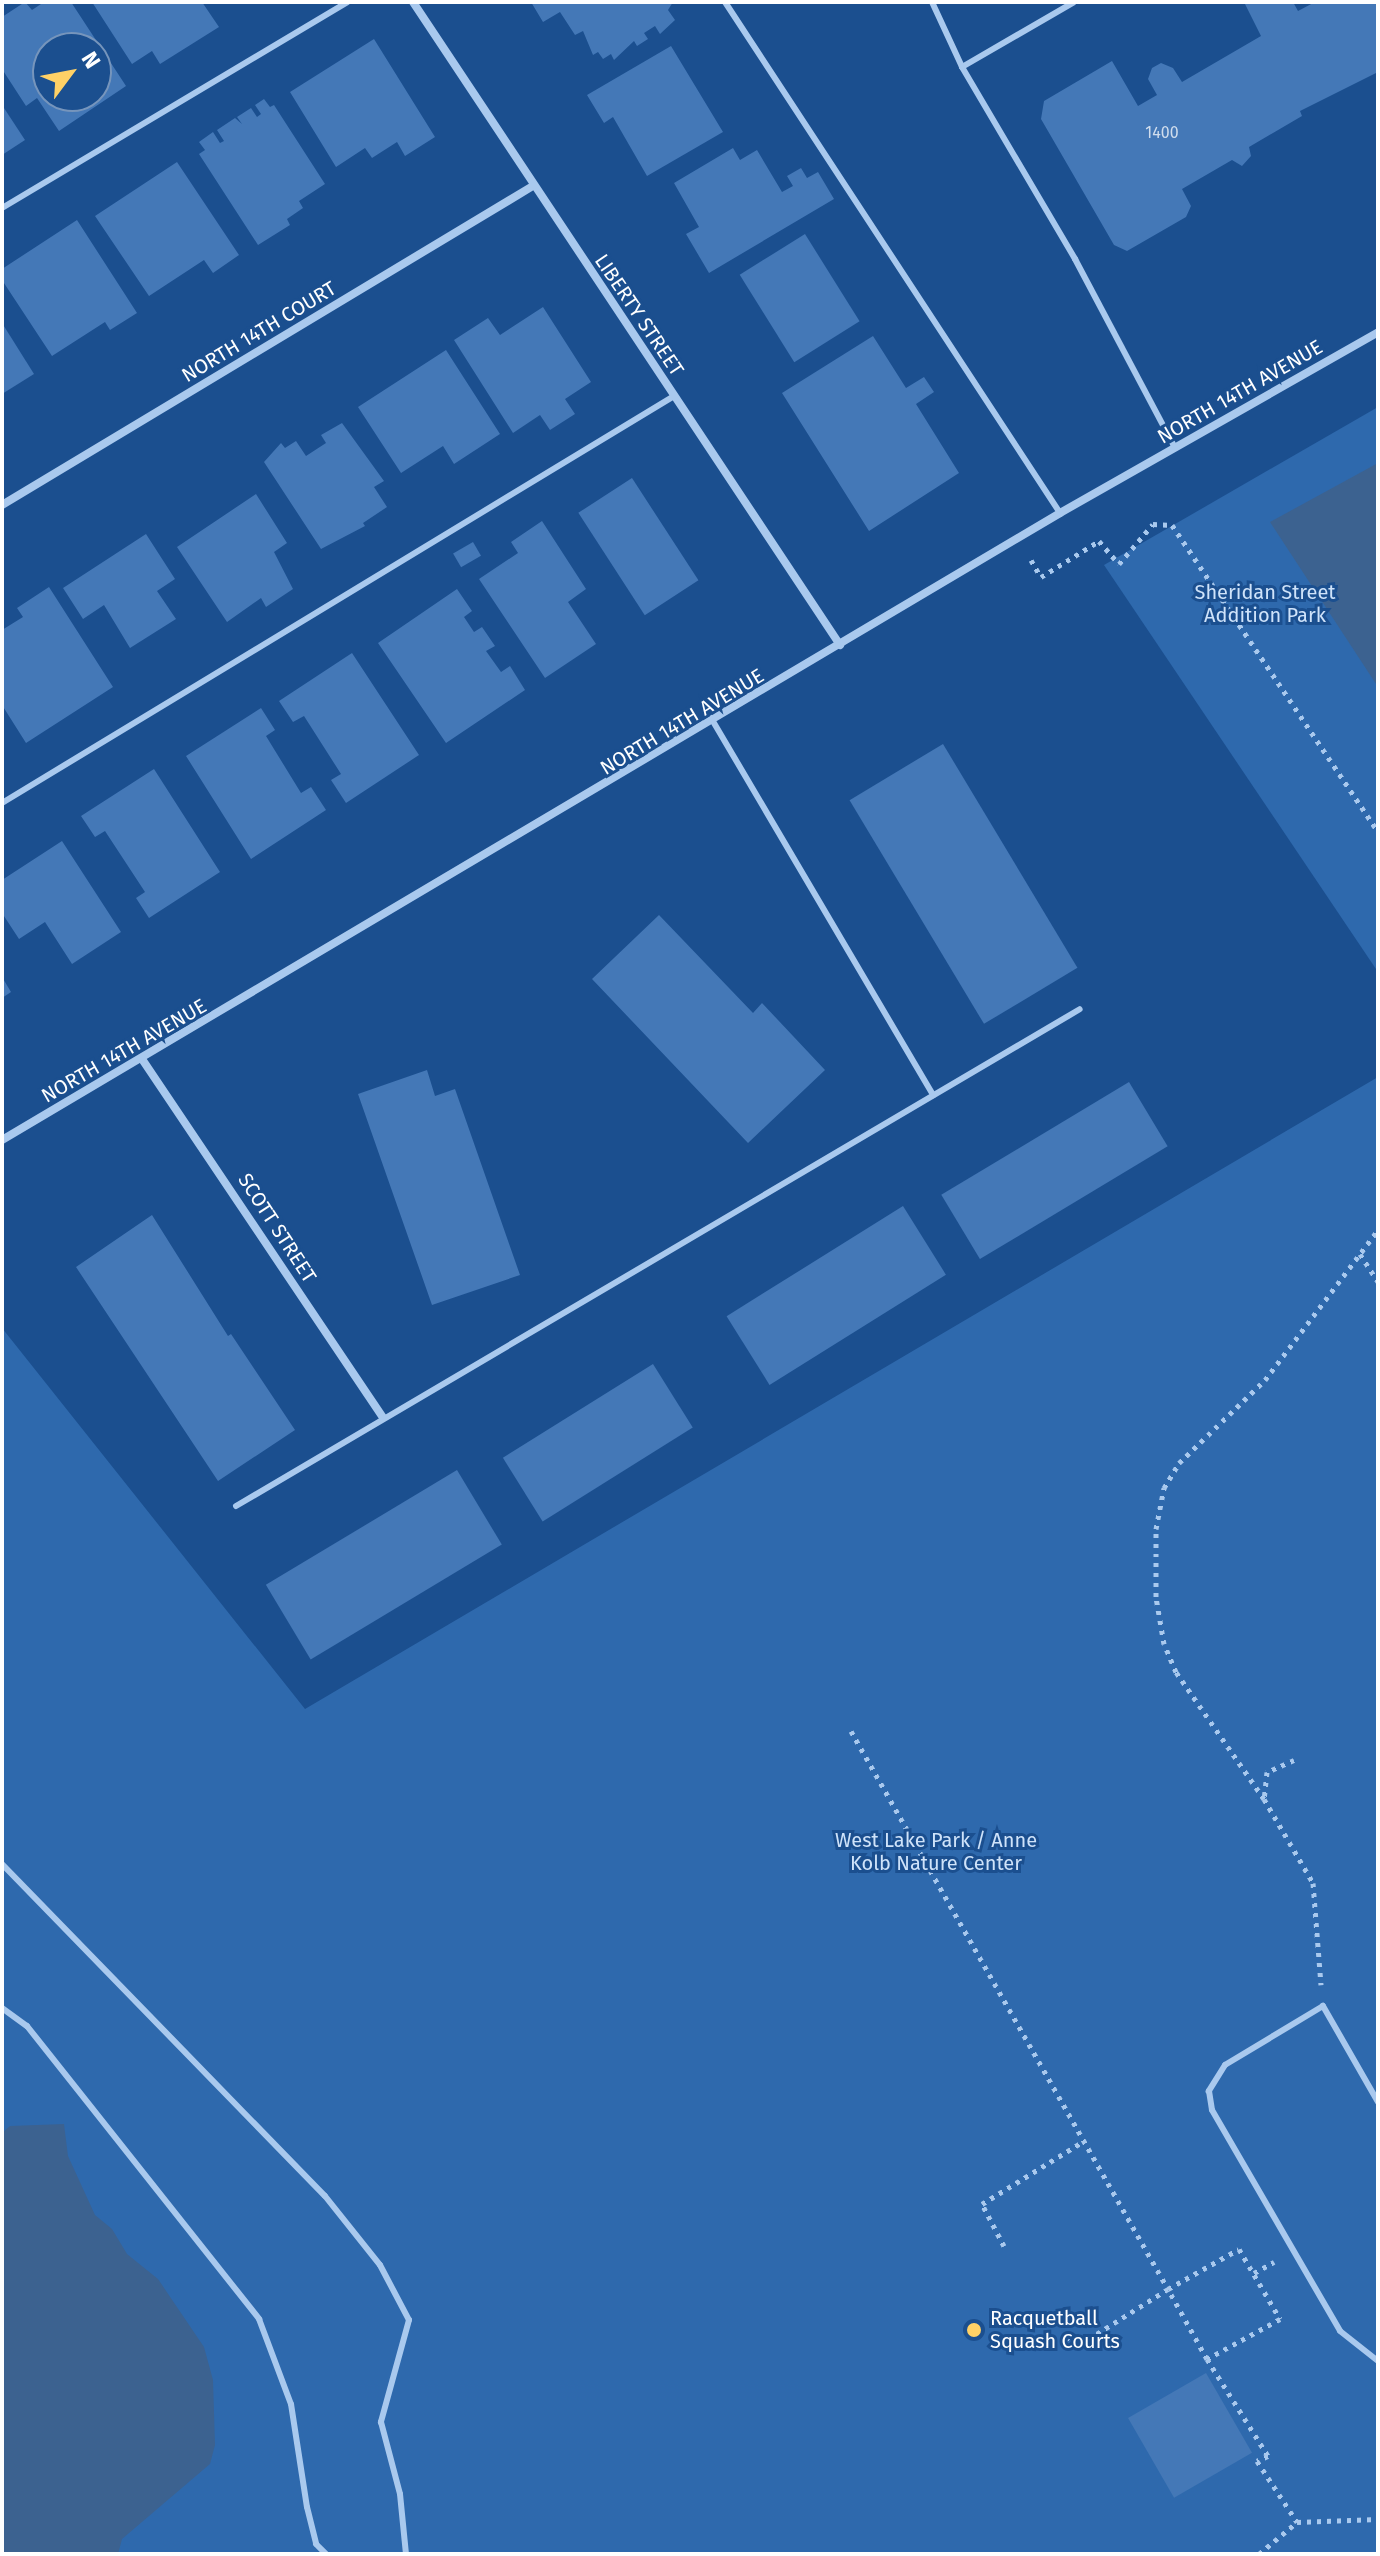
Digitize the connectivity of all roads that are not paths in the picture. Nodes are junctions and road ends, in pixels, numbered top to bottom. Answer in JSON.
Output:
{"nodes":[{"id":1,"x":347,"y":2,"type":"edge"},
{"id":2,"x":413,"y":2,"type":"edge"},
{"id":3,"x":725,"y":2,"type":"edge"},
{"id":4,"x":932,"y":2,"type":"edge"},
{"id":5,"x":1074,"y":2,"type":"edge"},
{"id":6,"x":962,"y":67,"type":"junction"},
{"id":7,"x":533,"y":186,"type":"junction"},
{"id":8,"x":2,"y":208,"type":"edge"},
{"id":9,"x":1378,"y":332,"type":"edge"},
{"id":10,"x":674,"y":396,"type":"junction"},
{"id":11,"x":1175,"y":448,"type":"junction"},
{"id":12,"x":2,"y":505,"type":"edge"},
{"id":13,"x":1060,"y":513,"type":"junction"},
{"id":14,"x":840,"y":645,"type":"junction"},
{"id":15,"x":714,"y":723,"type":"junction"},
{"id":16,"x":2,"y":803,"type":"edge"},
{"id":17,"x":1080,"y":1009,"type":"dead end"},
{"id":18,"x":142,"y":1059,"type":"junction"},
{"id":19,"x":933,"y":1095,"type":"junction"},
{"id":20,"x":2,"y":1140,"type":"edge"},
{"id":21,"x":383,"y":1418,"type":"junction"},
{"id":22,"x":236,"y":1506,"type":"dead end"},
{"id":23,"x":2,"y":1864,"type":"edge"},
{"id":24,"x":2,"y":2008,"type":"edge"},
{"id":25,"x":1378,"y":2102,"type":"edge"},
{"id":26,"x":1378,"y":2361,"type":"edge"},
{"id":27,"x":326,"y":2554,"type":"edge"},
{"id":28,"x":406,"y":2554,"type":"edge"}],
"edges":[{"from":1,"to":8,"type":"lane"},
{"from":2,"to":7,"type":"street","name":"LIBERTY STREET"},
{"from":3,"to":13,"type":"lane"},
{"from":4,"to":6,"type":"lane"},
{"from":5,"to":6,"type":"lane"},
{"from":6,"to":11,"type":"lane"},
{"from":7,"to":10,"type":"street","name":"LIBERTY STREET"},
{"from":7,"to":12,"type":"street","name":"NORTH 14TH COURT"},
{"from":9,"to":11,"type":"street","name":"NORTH 14TH AVENUE"},
{"from":10,"to":14,"type":"street","name":"LIBERTY STREET"},
{"from":10,"to":16,"type":"lane"},
{"from":11,"to":13,"type":"street","name":"NORTH 14TH AVENUE"},
{"from":13,"to":14,"type":"street","name":"NORTH 14TH AVENUE"},
{"from":14,"to":15,"type":"street","name":"NORTH 14TH AVENUE"},
{"from":15,"to":18,"type":"street","name":"NORTH 14TH AVENUE"},
{"from":15,"to":19,"type":"lane"},
{"from":17,"to":19,"type":"lane"},
{"from":18,"to":20,"type":"street","name":"NORTH 14TH AVENUE"},
{"from":18,"to":21,"type":"street","name":"SCOTT STREET"},
{"from":19,"to":21,"type":"lane"},
{"from":21,"to":22,"type":"lane"},
{"from":23,"to":28,"type":"lane"},
{"from":24,"to":27,"type":"lane"},
{"from":25,"to":26,"type":"lane"}]}
